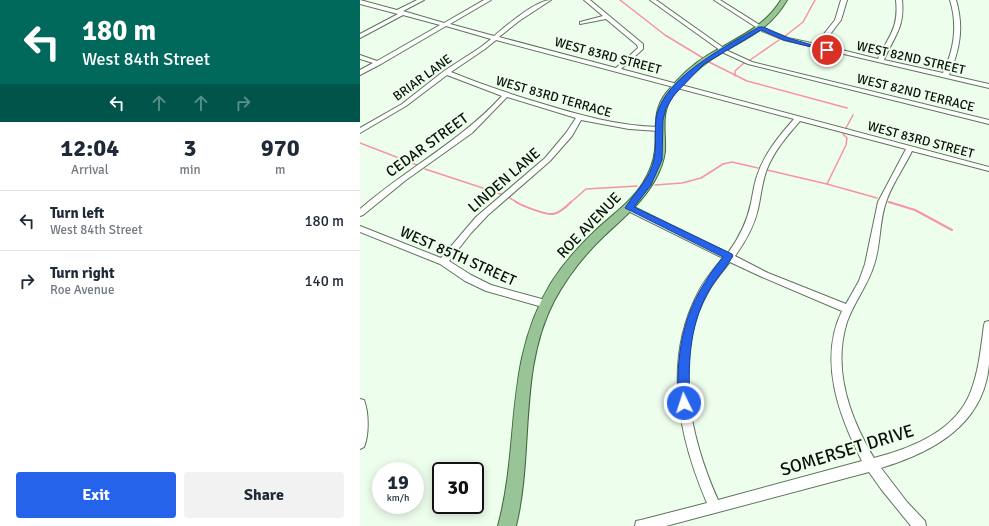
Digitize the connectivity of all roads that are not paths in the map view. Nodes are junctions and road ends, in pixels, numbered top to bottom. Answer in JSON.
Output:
{"nodes":[{"id":1,"x":421,"y":0,"type":"edge"},
{"id":2,"x":488,"y":0,"type":"edge"},
{"id":3,"x":548,"y":0,"type":"edge"},
{"id":4,"x":587,"y":0,"type":"edge"},
{"id":5,"x":653,"y":0,"type":"edge"},
{"id":6,"x":717,"y":0,"type":"edge"},
{"id":7,"x":782,"y":0,"type":"edge"},
{"id":8,"x":844,"y":0,"type":"edge"},
{"id":9,"x":899,"y":0,"type":"edge"},
{"id":10,"x":953,"y":0,"type":"edge"},
{"id":11,"x":360,"y":2,"type":"edge"},
{"id":12,"x":400,"y":13,"type":"junction"},
{"id":13,"x":607,"y":17,"type":"junction"},
{"id":14,"x":750,"y":21,"type":"junction"},
{"id":15,"x":582,"y":23,"type":"dead end"},
{"id":16,"x":446,"y":25,"type":"junction"},
{"id":17,"x":764,"y":25,"type":"junction"},
{"id":18,"x":360,"y":36,"type":"edge"},
{"id":19,"x":495,"y":38,"type":"junction"},
{"id":20,"x":817,"y":47,"type":"junction"},
{"id":21,"x":724,"y":50,"type":"junction"},
{"id":22,"x":360,"y":57,"type":"edge"},
{"id":23,"x":880,"y":61,"type":"junction"},
{"id":24,"x":379,"y":63,"type":"junction"},
{"id":25,"x":617,"y":70,"type":"junction"},
{"id":26,"x":446,"y":72,"type":"junction"},
{"id":27,"x":360,"y":74,"type":"edge"},
{"id":28,"x":945,"y":76,"type":"junction"},
{"id":29,"x":989,"y":86,"type":"edge"},
{"id":30,"x":677,"y":87,"type":"junction"},
{"id":31,"x":506,"y":95,"type":"junction"},
{"id":32,"x":579,"y":118,"type":"junction"},
{"id":33,"x":798,"y":119,"type":"junction"},
{"id":34,"x":989,"y":122,"type":"edge"},
{"id":35,"x":659,"y":129,"type":"junction"},
{"id":36,"x":360,"y":131,"type":"edge"},
{"id":37,"x":910,"y":148,"type":"junction"},
{"id":38,"x":989,"y":169,"type":"edge"},
{"id":39,"x":629,"y":208,"type":"junction"},
{"id":40,"x":360,"y":213,"type":"edge"},
{"id":41,"x":360,"y":229,"type":"edge"},
{"id":42,"x":729,"y":256,"type":"junction"},
{"id":43,"x":443,"y":262,"type":"junction"},
{"id":44,"x":546,"y":304,"type":"junction"},
{"id":45,"x":848,"y":309,"type":"junction"},
{"id":46,"x":989,"y":325,"type":"edge"},
{"id":47,"x":360,"y":404,"type":"edge"},
{"id":48,"x":360,"y":443,"type":"edge"},
{"id":49,"x":872,"y":464,"type":"junction"},
{"id":50,"x":715,"y":507,"type":"junction"},
{"id":51,"x":507,"y":526,"type":"edge"},
{"id":52,"x":641,"y":526,"type":"edge"},
{"id":53,"x":920,"y":526,"type":"edge"}],
"edges":[{"from":1,"to":12,"type":"street"},
{"from":2,"to":16,"type":"street"},
{"from":3,"to":19,"type":"street","name":"BRIAR LANE"},
{"from":4,"to":13,"type":"street"},
{"from":5,"to":21,"type":"street","name":"WEST 82ND TERRACE"},
{"from":6,"to":14,"type":"street"},
{"from":7,"to":17,"type":"main road","name":"ROE AVENUE"},
{"from":8,"to":20,"type":"street"},
{"from":9,"to":23,"type":"street"},
{"from":10,"to":28,"type":"street"},
{"from":11,"to":12,"type":"street","name":"WEST 83RD STREET"},
{"from":12,"to":16,"type":"street","name":"WEST 83RD STREET"},
{"from":12,"to":18,"type":"street"},
{"from":13,"to":15,"type":"street"},
{"from":13,"to":25,"type":"street"},
{"from":14,"to":17,"type":"street"},
{"from":14,"to":17,"type":"street"},
{"from":16,"to":19,"type":"street","name":"WEST 83RD STREET"},
{"from":16,"to":24,"type":"street"},
{"from":17,"to":20,"type":"street","name":"WEST 82ND STREET"},
{"from":17,"to":21,"type":"main road","name":"ROE AVENUE"},
{"from":19,"to":25,"type":"street","name":"WEST 83RD STREET"},
{"from":19,"to":26,"type":"street","name":"BRIAR LANE"},
{"from":20,"to":23,"type":"street","name":"WEST 82ND STREET"},
{"from":21,"to":30,"type":"main road","name":"ROE AVENUE"},
{"from":21,"to":34,"type":"street","name":"WEST 82ND TERRACE"},
{"from":22,"to":24,"type":"street"},
{"from":23,"to":28,"type":"street","name":"WEST 82ND STREET"},
{"from":24,"to":27,"type":"street"},
{"from":25,"to":30,"type":"street","name":"WEST 83RD STREET"},
{"from":26,"to":31,"type":"street","name":"WEST 83RD TERRACE"},
{"from":26,"to":36,"type":"street","name":"BRIAR LANE"},
{"from":28,"to":29,"type":"street","name":"WEST 82ND STREET"},
{"from":30,"to":33,"type":"street","name":"WEST 83RD STREET"},
{"from":30,"to":35,"type":"main road","name":"ROE AVENUE"},
{"from":31,"to":32,"type":"street","name":"WEST 83RD TERRACE"},
{"from":31,"to":40,"type":"street","name":"CEDAR STREET"},
{"from":32,"to":35,"type":"street","name":"WEST 83RD TERRACE"},
{"from":32,"to":43,"type":"street","name":"LINDEN LANE"},
{"from":33,"to":37,"type":"street","name":"WEST 83RD STREET"},
{"from":33,"to":42,"type":"street"},
{"from":35,"to":39,"type":"main road","name":"ROE AVENUE"},
{"from":37,"to":38,"type":"street","name":"WEST 83RD STREET"},
{"from":37,"to":45,"type":"street"},
{"from":39,"to":42,"type":"street"},
{"from":39,"to":44,"type":"main road","name":"ROE AVENUE"},
{"from":41,"to":43,"type":"street","name":"WEST 85TH STREET"},
{"from":42,"to":45,"type":"street"},
{"from":42,"to":50,"type":"street"},
{"from":43,"to":44,"type":"street","name":"WEST 85TH STREET"},
{"from":44,"to":51,"type":"main road","name":"ROE AVENUE"},
{"from":45,"to":49,"type":"street"},
{"from":46,"to":49,"type":"street","name":"SOMERSET DRIVE"},
{"from":47,"to":48,"type":"street"},
{"from":49,"to":50,"type":"street","name":"SOMERSET DRIVE"},
{"from":49,"to":53,"type":"street"},
{"from":50,"to":52,"type":"street","name":"SOMERSET DRIVE"}]}
